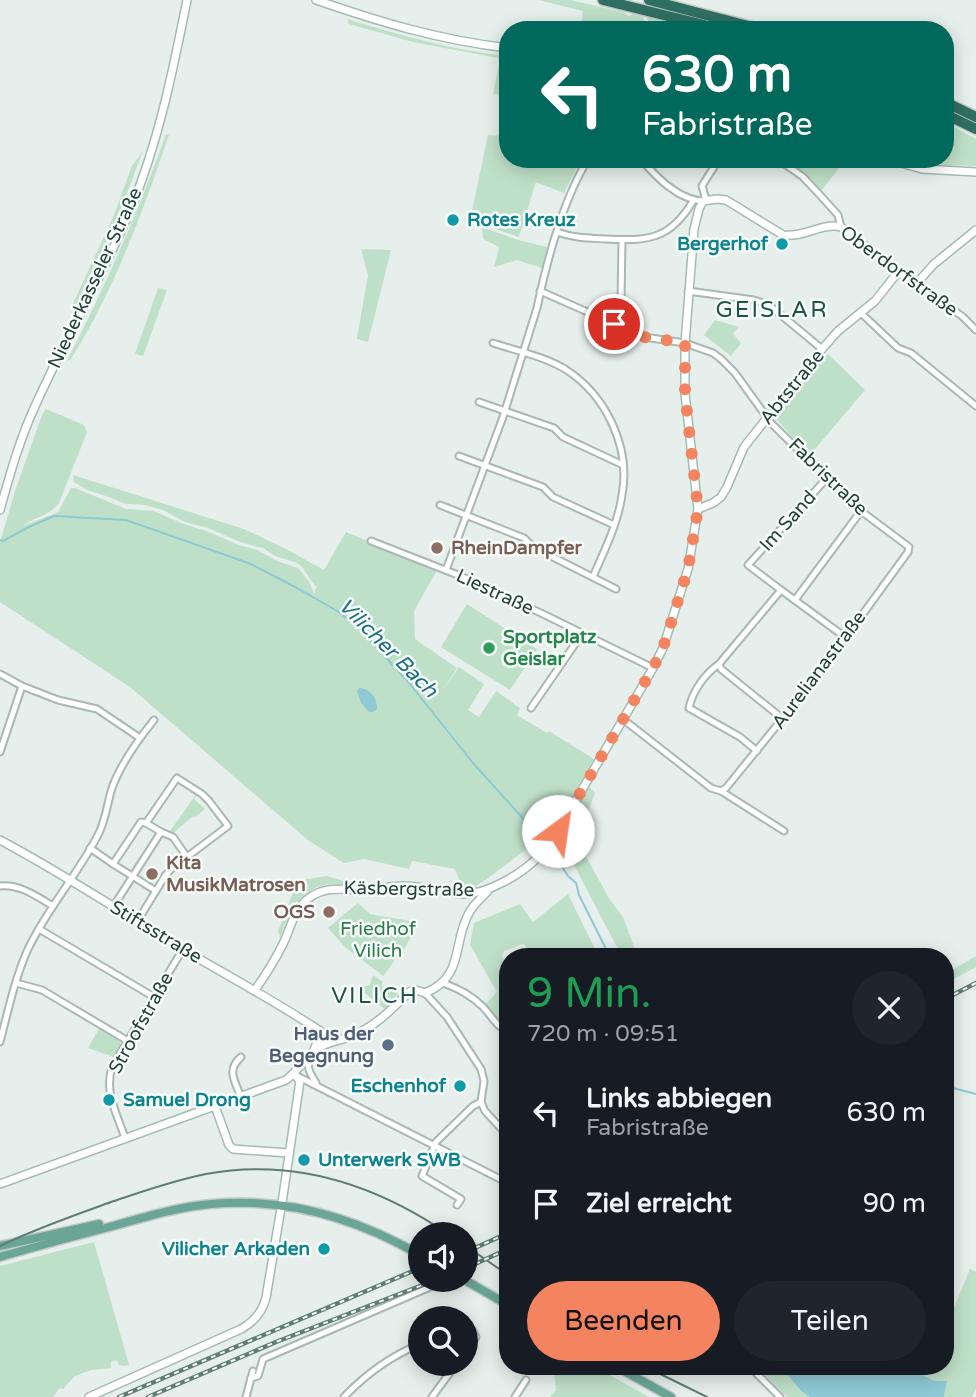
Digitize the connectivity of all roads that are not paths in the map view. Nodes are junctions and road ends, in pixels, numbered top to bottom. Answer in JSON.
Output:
{"nodes":[{"id":1,"x":187,"y":0,"type":"edge"},
{"id":2,"x":192,"y":0,"type":"edge"},
{"id":3,"x":316,"y":0,"type":"edge"},
{"id":4,"x":603,"y":0,"type":"edge"},
{"id":5,"x":649,"y":0,"type":"edge"},
{"id":6,"x":184,"y":13,"type":"junction"},
{"id":7,"x":688,"y":21,"type":"edge"},
{"id":8,"x":729,"y":21,"type":"edge"},
{"id":9,"x":499,"y":47,"type":"edge"},
{"id":10,"x":954,"y":106,"type":"edge"},
{"id":11,"x":976,"y":117,"type":"edge"},
{"id":12,"x":954,"y":119,"type":"edge"},
{"id":13,"x":976,"y":130,"type":"edge"},
{"id":14,"x":583,"y":168,"type":"edge"},
{"id":15,"x":648,"y":168,"type":"edge"},
{"id":16,"x":713,"y":168,"type":"edge"},
{"id":17,"x":790,"y":168,"type":"edge"},
{"id":18,"x":918,"y":168,"type":"edge"},
{"id":19,"x":976,"y":172,"type":"edge"},
{"id":20,"x":693,"y":201,"type":"junction"},
{"id":21,"x":704,"y":201,"type":"junction"},
{"id":22,"x":841,"y":227,"type":"junction"},
{"id":23,"x":976,"y":230,"type":"edge"},
{"id":24,"x":557,"y":232,"type":"junction"},
{"id":25,"x":622,"y":240,"type":"junction"},
{"id":26,"x":898,"y":272,"type":"junction"},
{"id":27,"x":918,"y":283,"type":"junction"},
{"id":28,"x":540,"y":291,"type":"junction"},
{"id":29,"x":688,"y":291,"type":"junction"},
{"id":30,"x":861,"y":313,"type":"junction"},
{"id":31,"x":614,"y":324,"type":"junction"},
{"id":32,"x":976,"y":330,"type":"edge"},
{"id":33,"x":493,"y":343,"type":"dead end"},
{"id":34,"x":685,"y":343,"type":"junction"},
{"id":35,"x":822,"y":349,"type":"junction"},
{"id":36,"x":523,"y":353,"type":"junction"},
{"id":37,"x":479,"y":402,"type":"dead end"},
{"id":38,"x":976,"y":406,"type":"edge"},
{"id":39,"x":505,"y":410,"type":"junction"},
{"id":40,"x":768,"y":417,"type":"junction"},
{"id":41,"x":459,"y":456,"type":"dead end"},
{"id":42,"x":486,"y":465,"type":"junction"},
{"id":43,"x":623,"y":466,"type":"junction"},
{"id":44,"x":827,"y":478,"type":"junction"},
{"id":45,"x":440,"y":505,"type":"dead end"},
{"id":46,"x":698,"y":509,"type":"junction"},
{"id":47,"x":0,"y":510,"type":"edge"},
{"id":48,"x":861,"y":511,"type":"junction"},
{"id":49,"x":466,"y":515,"type":"junction"},
{"id":50,"x":614,"y":525,"type":"junction"},
{"id":51,"x":371,"y":541,"type":"dead end"},
{"id":52,"x":908,"y":545,"type":"joint"},
{"id":53,"x":446,"y":570,"type":"junction"},
{"id":54,"x":593,"y":577,"type":"junction"},
{"id":55,"x":616,"y":589,"type":"dead end"},
{"id":56,"x":781,"y":590,"type":"junction"},
{"id":57,"x":795,"y":600,"type":"junction"},
{"id":58,"x":582,"y":634,"type":"junction"},
{"id":59,"x":845,"y":637,"type":"junction"},
{"id":60,"x":719,"y":664,"type":"junction"},
{"id":61,"x":653,"y":668,"type":"junction"},
{"id":62,"x":0,"y":674,"type":"edge"},
{"id":63,"x":22,"y":686,"type":"junction"},
{"id":64,"x":531,"y":708,"type":"dead end"},
{"id":65,"x":783,"y":719,"type":"junction"},
{"id":66,"x":154,"y":720,"type":"dead end"},
{"id":67,"x":624,"y":720,"type":"junction"},
{"id":68,"x":140,"y":738,"type":"junction"},
{"id":69,"x":757,"y":751,"type":"junction"},
{"id":70,"x":0,"y":752,"type":"edge"},
{"id":71,"x":721,"y":791,"type":"junction"},
{"id":72,"x":146,"y":823,"type":"junction"},
{"id":73,"x":784,"y":831,"type":"dead end"},
{"id":74,"x":161,"y":832,"type":"junction"},
{"id":75,"x":0,"y":840,"type":"edge"},
{"id":76,"x":90,"y":848,"type":"junction"},
{"id":77,"x":187,"y":857,"type":"junction"},
{"id":78,"x":113,"y":864,"type":"junction"},
{"id":79,"x":133,"y":876,"type":"junction"},
{"id":80,"x":70,"y":879,"type":"junction"},
{"id":81,"x":0,"y":886,"type":"edge"},
{"id":82,"x":493,"y":887,"type":"junction"},
{"id":83,"x":156,"y":891,"type":"junction"},
{"id":84,"x":470,"y":894,"type":"junction"},
{"id":85,"x":478,"y":902,"type":"junction"},
{"id":86,"x":53,"y":906,"type":"junction"},
{"id":87,"x":113,"y":907,"type":"junction"},
{"id":88,"x":137,"y":922,"type":"junction"},
{"id":89,"x":39,"y":929,"type":"junction"},
{"id":90,"x":183,"y":949,"type":"junction"},
{"id":91,"x":16,"y":983,"type":"junction"},
{"id":92,"x":443,"y":983,"type":"junction"},
{"id":93,"x":255,"y":990,"type":"junction"},
{"id":94,"x":425,"y":993,"type":"junction"},
{"id":95,"x":154,"y":997,"type":"junction"},
{"id":96,"x":311,"y":1024,"type":"junction"},
{"id":97,"x":499,"y":1026,"type":"edge"},
{"id":98,"x":128,"y":1041,"type":"junction"},
{"id":99,"x":335,"y":1041,"type":"junction"},
{"id":100,"x":0,"y":1042,"type":"edge"},
{"id":101,"x":312,"y":1053,"type":"junction"},
{"id":102,"x":241,"y":1057,"type":"dead end"},
{"id":103,"x":294,"y":1074,"type":"junction"},
{"id":104,"x":318,"y":1085,"type":"junction"},
{"id":105,"x":241,"y":1097,"type":"junction"},
{"id":106,"x":481,"y":1102,"type":"junction"},
{"id":107,"x":215,"y":1106,"type":"junction"},
{"id":108,"x":499,"y":1126,"type":"edge"},
{"id":109,"x":125,"y":1138,"type":"junction"},
{"id":110,"x":434,"y":1146,"type":"junction"},
{"id":111,"x":289,"y":1153,"type":"junction"},
{"id":112,"x":499,"y":1179,"type":"edge"},
{"id":113,"x":0,"y":1184,"type":"edge"},
{"id":114,"x":457,"y":1205,"type":"dead end"},
{"id":115,"x":282,"y":1206,"type":"junction"},
{"id":116,"x":171,"y":1210,"type":"junction"},
{"id":117,"x":0,"y":1246,"type":"edge"},
{"id":118,"x":408,"y":1249,"type":"edge"},
{"id":119,"x":0,"y":1257,"type":"edge"},
{"id":120,"x":478,"y":1288,"type":"edge"},
{"id":121,"x":418,"y":1292,"type":"edge"},
{"id":122,"x":499,"y":1300,"type":"edge"},
{"id":123,"x":408,"y":1350,"type":"edge"},
{"id":124,"x":631,"y":1375,"type":"edge"},
{"id":125,"x":758,"y":1375,"type":"edge"},
{"id":126,"x":447,"y":1376,"type":"edge"},
{"id":127,"x":526,"y":1380,"type":"dead end"},
{"id":128,"x":89,"y":1397,"type":"edge"},
{"id":129,"x":246,"y":1397,"type":"edge"},
{"id":130,"x":344,"y":1397,"type":"edge"},
{"id":131,"x":432,"y":1397,"type":"edge"},
{"id":132,"x":515,"y":1397,"type":"edge"},
{"id":133,"x":671,"y":1397,"type":"edge"},
{"id":134,"x":780,"y":1397,"type":"edge"}],
"edges":[{"from":1,"to":6,"type":"street","name":"Niederkasseler Straße"},
{"from":2,"to":6,"type":"street"},
{"from":3,"to":9,"type":"street"},
{"from":4,"to":7,"type":"highway"},
{"from":5,"to":8,"type":"highway"},
{"from":6,"to":47,"type":"street","name":"Niederkasseler Straße"},
{"from":10,"to":11,"type":"highway"},
{"from":12,"to":13,"type":"highway"},
{"from":14,"to":24,"type":"street"},
{"from":15,"to":20,"type":"street"},
{"from":16,"to":21,"type":"street"},
{"from":17,"to":22,"type":"street"},
{"from":18,"to":19,"type":"street"},
{"from":20,"to":21,"type":"street"},
{"from":20,"to":25,"type":"street"},
{"from":21,"to":22,"type":"street","name":"Oberdorfstraße"},
{"from":21,"to":29,"type":"street"},
{"from":22,"to":26,"type":"street","name":"Oberdorfstraße"},
{"from":23,"to":27,"type":"street"},
{"from":24,"to":25,"type":"street"},
{"from":24,"to":28,"type":"street"},
{"from":25,"to":31,"type":"street"},
{"from":26,"to":27,"type":"street","name":"Oberdorfstraße"},
{"from":26,"to":30,"type":"street","name":"Abtstraße"},
{"from":27,"to":32,"type":"street","name":"Oberdorfstraße"},
{"from":28,"to":31,"type":"street","name":"Fabristraße"},
{"from":28,"to":36,"type":"street"},
{"from":29,"to":34,"type":"street"},
{"from":29,"to":35,"type":"street"},
{"from":30,"to":35,"type":"street","name":"Abtstraße"},
{"from":30,"to":38,"type":"street"},
{"from":31,"to":34,"type":"street","name":"Fabristraße"},
{"from":33,"to":36,"type":"street"},
{"from":34,"to":40,"type":"street","name":"Fabristraße"},
{"from":34,"to":46,"type":"street"},
{"from":35,"to":40,"type":"street","name":"Abtstraße"},
{"from":36,"to":39,"type":"street"},
{"from":36,"to":43,"type":"street"},
{"from":37,"to":39,"type":"street"},
{"from":39,"to":42,"type":"street"},
{"from":39,"to":43,"type":"street"},
{"from":40,"to":44,"type":"street","name":"Fabristraße"},
{"from":40,"to":46,"type":"street","name":"Abtstraße"},
{"from":41,"to":42,"type":"street"},
{"from":42,"to":49,"type":"street"},
{"from":42,"to":50,"type":"street"},
{"from":43,"to":50,"type":"street"},
{"from":44,"to":48,"type":"street","name":"Fabristraße"},
{"from":44,"to":56,"type":"street","name":"Im Sand"},
{"from":45,"to":49,"type":"street"},
{"from":46,"to":61,"type":"street"},
{"from":48,"to":52,"type":"street","name":"Fabristraße"},
{"from":48,"to":57,"type":"street"},
{"from":49,"to":53,"type":"street"},
{"from":49,"to":54,"type":"street"},
{"from":50,"to":54,"type":"street"},
{"from":51,"to":53,"type":"street","name":"Liestraße"},
{"from":52,"to":59,"type":"street","name":"Aurelianastraße"},
{"from":53,"to":58,"type":"street","name":"Liestraße"},
{"from":54,"to":55,"type":"street"},
{"from":56,"to":57,"type":"street"},
{"from":56,"to":60,"type":"street"},
{"from":57,"to":59,"type":"street"},
{"from":58,"to":61,"type":"street","name":"Liestraße"},
{"from":58,"to":64,"type":"street"},
{"from":59,"to":65,"type":"street","name":"Aurelianastraße"},
{"from":60,"to":65,"type":"street"},
{"from":60,"to":69,"type":"street"},
{"from":61,"to":67,"type":"street"},
{"from":62,"to":63,"type":"street"},
{"from":63,"to":68,"type":"street"},
{"from":63,"to":70,"type":"street"},
{"from":65,"to":69,"type":"street","name":"Aurelianastraße"},
{"from":66,"to":68,"type":"street"},
{"from":67,"to":71,"type":"street"},
{"from":67,"to":82,"type":"street"},
{"from":68,"to":76,"type":"street"},
{"from":69,"to":71,"type":"street","name":"Aurelianastraße"},
{"from":71,"to":73,"type":"street"},
{"from":72,"to":74,"type":"street"},
{"from":72,"to":77,"type":"street"},
{"from":72,"to":78,"type":"street"},
{"from":74,"to":77,"type":"street"},
{"from":74,"to":79,"type":"street"},
{"from":75,"to":80,"type":"street","name":"Stiftsstraße"},
{"from":76,"to":78,"type":"street"},
{"from":76,"to":80,"type":"street"},
{"from":77,"to":83,"type":"street"},
{"from":78,"to":79,"type":"street"},
{"from":79,"to":83,"type":"street"},
{"from":79,"to":87,"type":"street"},
{"from":80,"to":86,"type":"street"},
{"from":80,"to":87,"type":"street","name":"Stiftsstraße"},
{"from":81,"to":86,"type":"street"},
{"from":82,"to":84,"type":"street","name":"Käsbergstraße"},
{"from":82,"to":85,"type":"street"},
{"from":83,"to":88,"type":"street"},
{"from":84,"to":85,"type":"street"},
{"from":84,"to":93,"type":"street","name":"Käsbergstraße"},
{"from":85,"to":92,"type":"street"},
{"from":86,"to":89,"type":"street"},
{"from":87,"to":88,"type":"street","name":"Stiftsstraße"},
{"from":88,"to":90,"type":"street","name":"Stiftsstraße"},
{"from":89,"to":91,"type":"street"},
{"from":89,"to":95,"type":"street"},
{"from":90,"to":93,"type":"street","name":"Stiftsstraße"},
{"from":90,"to":95,"type":"street","name":"Stroofstraße"},
{"from":91,"to":98,"type":"street"},
{"from":91,"to":100,"type":"street"},
{"from":92,"to":94,"type":"street"},
{"from":92,"to":97,"type":"street"},
{"from":93,"to":96,"type":"street","name":"Stiftsstraße"},
{"from":94,"to":99,"type":"street"},
{"from":94,"to":106,"type":"street"},
{"from":95,"to":98,"type":"street","name":"Stroofstraße"},
{"from":96,"to":99,"type":"street","name":"Stiftsstraße"},
{"from":96,"to":101,"type":"street"},
{"from":98,"to":109,"type":"street","name":"Stroofstraße"},
{"from":99,"to":101,"type":"street"},
{"from":101,"to":103,"type":"street"},
{"from":101,"to":104,"type":"street"},
{"from":102,"to":105,"type":"street"},
{"from":103,"to":104,"type":"street"},
{"from":103,"to":105,"type":"street"},
{"from":103,"to":111,"type":"street"},
{"from":104,"to":110,"type":"street"},
{"from":105,"to":107,"type":"street"},
{"from":106,"to":108,"type":"street"},
{"from":106,"to":110,"type":"street"},
{"from":107,"to":109,"type":"street"},
{"from":107,"to":111,"type":"street"},
{"from":109,"to":113,"type":"street"},
{"from":110,"to":112,"type":"street"},
{"from":110,"to":114,"type":"street"},
{"from":111,"to":115,"type":"street"},
{"from":115,"to":116,"type":"main road"},
{"from":115,"to":118,"type":"main road"},
{"from":115,"to":128,"type":"street"},
{"from":116,"to":117,"type":"main road"},
{"from":116,"to":119,"type":"main road"},
{"from":120,"to":122,"type":"main road"},
{"from":121,"to":129,"type":"street"},
{"from":123,"to":130,"type":"street"},
{"from":124,"to":133,"type":"main road"},
{"from":125,"to":134,"type":"street"},
{"from":126,"to":131,"type":"street"},
{"from":127,"to":132,"type":"street"}]}
